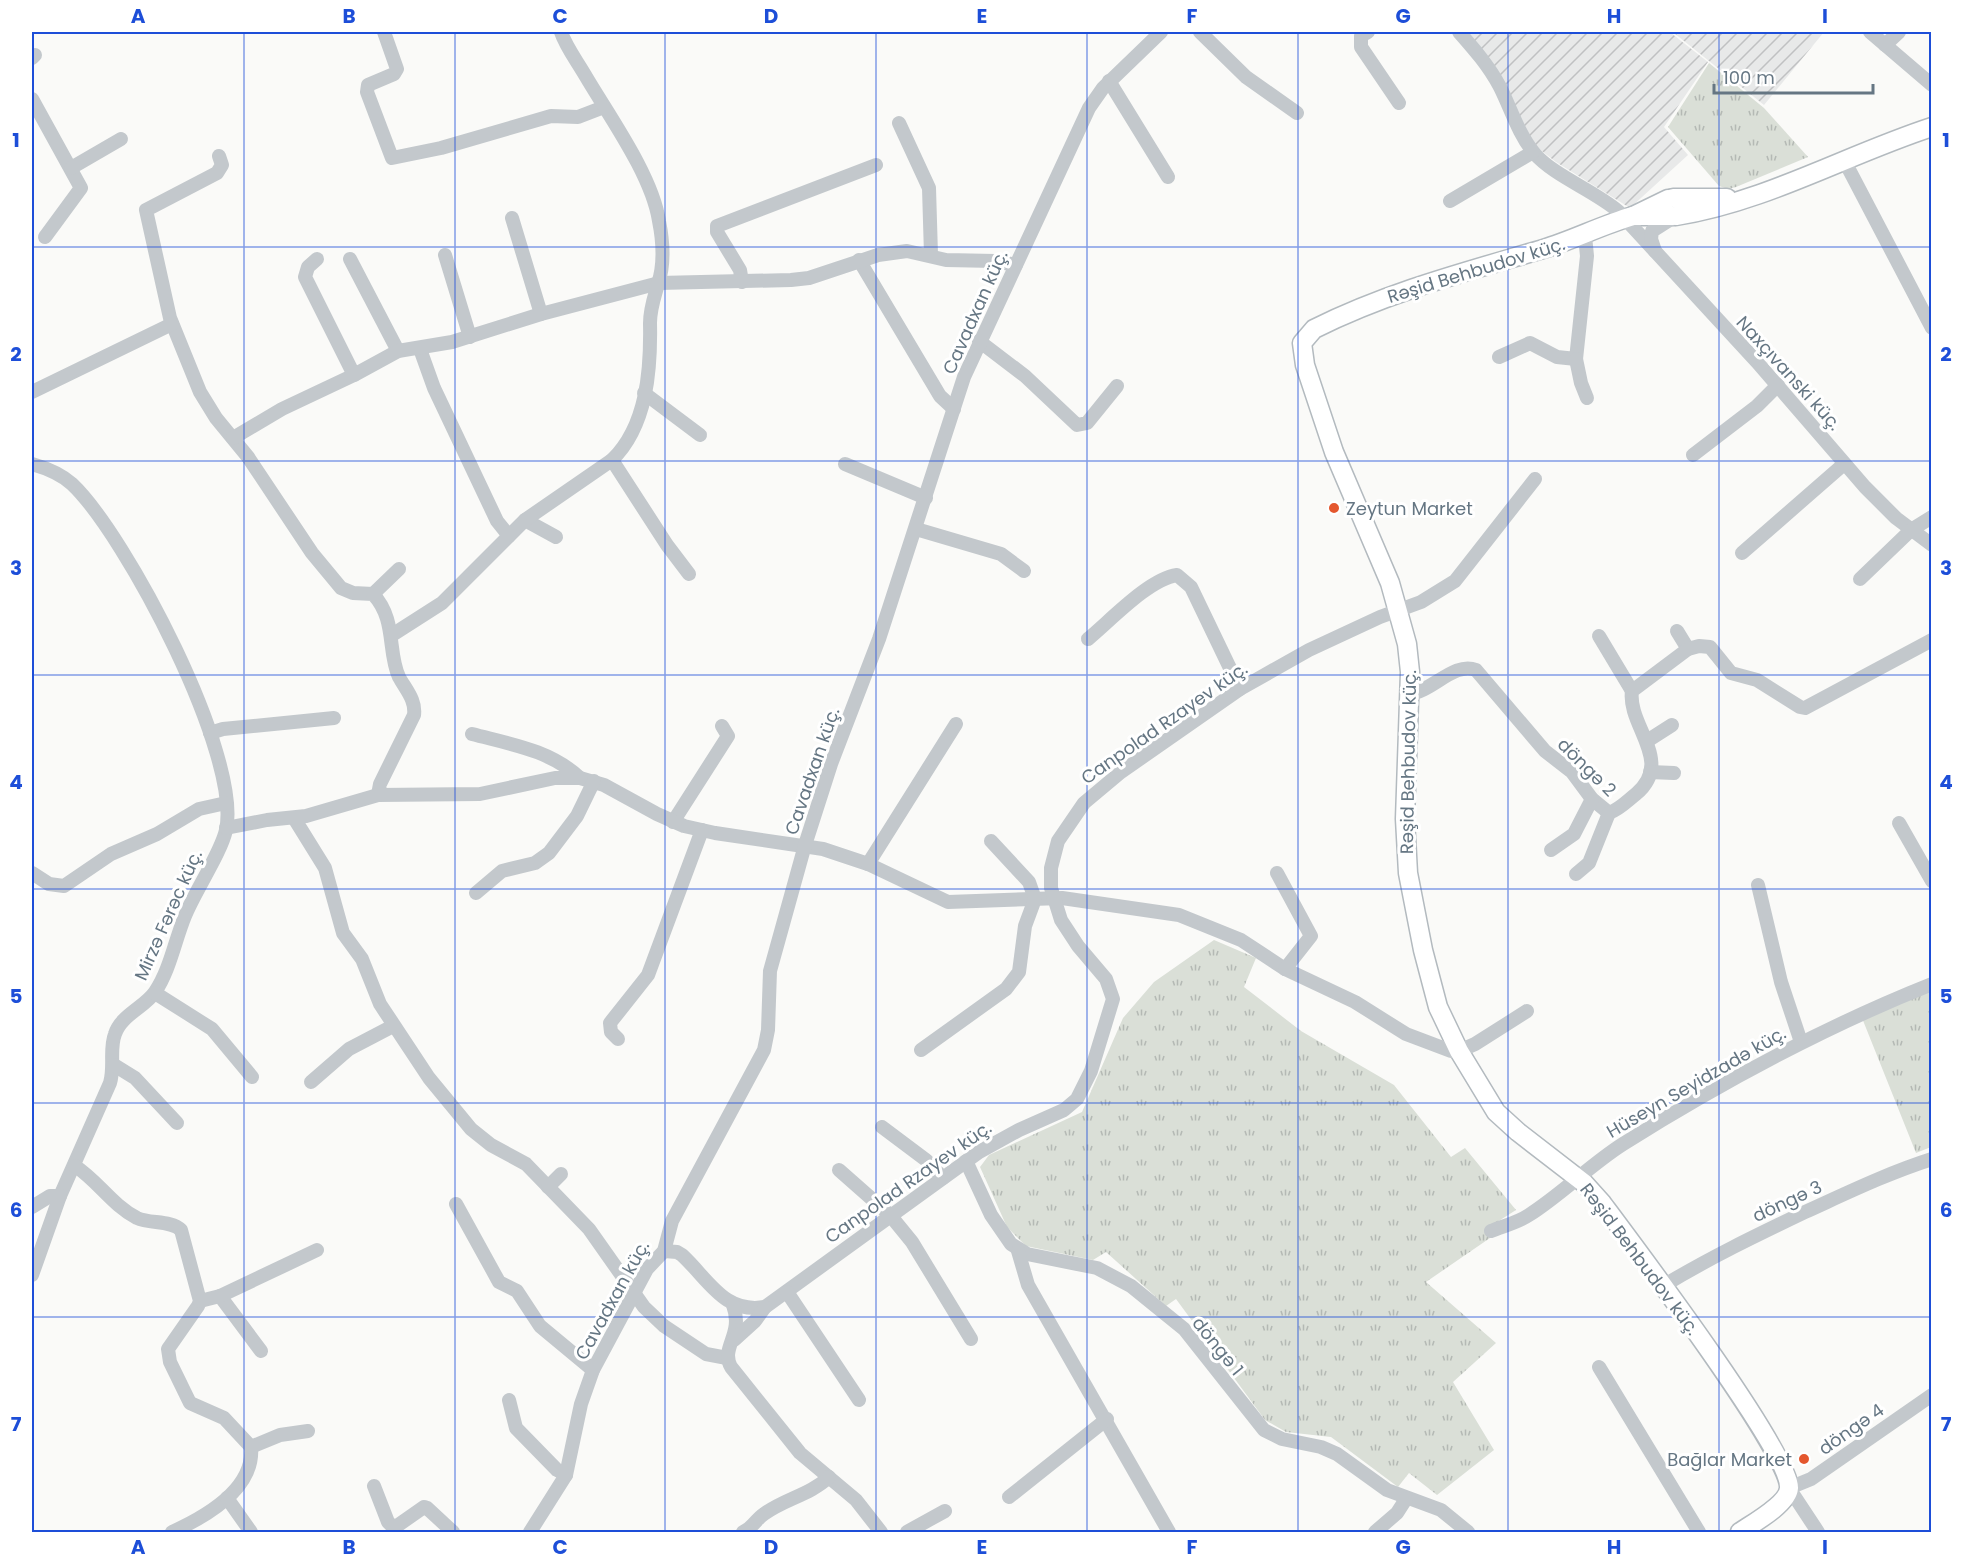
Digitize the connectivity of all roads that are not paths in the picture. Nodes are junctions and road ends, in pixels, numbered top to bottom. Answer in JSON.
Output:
{"nodes":[{"id":1,"x":384,"y":32,"type":"edge"},
{"id":2,"x":561,"y":32,"type":"edge"},
{"id":3,"x":1161,"y":32,"type":"edge"},
{"id":4,"x":1200,"y":32,"type":"edge"},
{"id":5,"x":1368,"y":32,"type":"edge"},
{"id":6,"x":1459,"y":32,"type":"edge"},
{"id":7,"x":1870,"y":32,"type":"edge"},
{"id":8,"x":1899,"y":32,"type":"edge"},
{"id":9,"x":1885,"y":45,"type":"junction"},
{"id":10,"x":1109,"y":81,"type":"junction"},
{"id":11,"x":1932,"y":85,"type":"edge"},
{"id":12,"x":32,"y":99,"type":"edge"},
{"id":13,"x":1399,"y":103,"type":"dead end"},
{"id":14,"x":604,"y":107,"type":"junction"},
{"id":15,"x":1297,"y":113,"type":"dead end"},
{"id":16,"x":899,"y":123,"type":"dead end"},
{"id":17,"x":1932,"y":127,"type":"edge"},
{"id":18,"x":121,"y":139,"type":"dead end"},
{"id":19,"x":1533,"y":152,"type":"junction"},
{"id":20,"x":219,"y":156,"type":"dead end"},
{"id":21,"x":1844,"y":160,"type":"junction"},
{"id":22,"x":876,"y":165,"type":"dead end"},
{"id":23,"x":71,"y":168,"type":"junction"},
{"id":24,"x":1168,"y":177,"type":"dead end"},
{"id":25,"x":1450,"y":201,"type":"dead end"},
{"id":26,"x":1672,"y":207,"type":"junction"},
{"id":27,"x":1629,"y":217,"type":"junction"},
{"id":28,"x":512,"y":218,"type":"dead end"},
{"id":29,"x":1585,"y":236,"type":"junction"},
{"id":30,"x":45,"y":237,"type":"dead end"},
{"id":31,"x":445,"y":255,"type":"dead end"},
{"id":32,"x":931,"y":255,"type":"junction"},
{"id":33,"x":1657,"y":256,"type":"junction"},
{"id":34,"x":317,"y":259,"type":"dead end"},
{"id":35,"x":350,"y":259,"type":"dead end"},
{"id":36,"x":859,"y":260,"type":"junction"},
{"id":37,"x":1016,"y":265,"type":"junction"},
{"id":38,"x":742,"y":282,"type":"junction"},
{"id":39,"x":659,"y":283,"type":"junction"},
{"id":40,"x":541,"y":314,"type":"junction"},
{"id":41,"x":172,"y":324,"type":"junction"},
{"id":42,"x":1932,"y":328,"type":"edge"},
{"id":43,"x":470,"y":337,"type":"junction"},
{"id":44,"x":979,"y":340,"type":"junction"},
{"id":45,"x":420,"y":349,"type":"junction"},
{"id":46,"x":398,"y":351,"type":"junction"},
{"id":47,"x":1499,"y":357,"type":"dead end"},
{"id":48,"x":1576,"y":359,"type":"junction"},
{"id":49,"x":354,"y":375,"type":"junction"},
{"id":50,"x":1778,"y":385,"type":"junction"},
{"id":51,"x":1117,"y":386,"type":"dead end"},
{"id":52,"x":32,"y":392,"type":"edge"},
{"id":53,"x":644,"y":393,"type":"junction"},
{"id":54,"x":1587,"y":398,"type":"dead end"},
{"id":55,"x":954,"y":409,"type":"junction"},
{"id":56,"x":700,"y":435,"type":"dead end"},
{"id":57,"x":232,"y":438,"type":"junction"},
{"id":58,"x":1693,"y":455,"type":"dead end"},
{"id":59,"x":612,"y":460,"type":"junction"},
{"id":60,"x":32,"y":464,"type":"edge"},
{"id":61,"x":845,"y":464,"type":"dead end"},
{"id":62,"x":1844,"y":464,"type":"junction"},
{"id":63,"x":1535,"y":479,"type":"dead end"},
{"id":64,"x":926,"y":498,"type":"junction"},
{"id":65,"x":1932,"y":517,"type":"edge"},
{"id":66,"x":525,"y":520,"type":"junction"},
{"id":67,"x":916,"y":529,"type":"junction"},
{"id":68,"x":1911,"y":530,"type":"junction"},
{"id":69,"x":509,"y":536,"type":"junction"},
{"id":70,"x":556,"y":537,"type":"dead end"},
{"id":71,"x":1932,"y":545,"type":"edge"},
{"id":72,"x":1742,"y":553,"type":"dead end"},
{"id":73,"x":399,"y":569,"type":"dead end"},
{"id":74,"x":1024,"y":571,"type":"dead end"},
{"id":75,"x":689,"y":574,"type":"dead end"},
{"id":76,"x":1860,"y":579,"type":"dead end"},
{"id":77,"x":373,"y":594,"type":"junction"},
{"id":78,"x":1398,"y":611,"type":"junction"},
{"id":79,"x":1677,"y":631,"type":"dead end"},
{"id":80,"x":392,"y":635,"type":"junction"},
{"id":81,"x":1599,"y":636,"type":"dead end"},
{"id":82,"x":1088,"y":639,"type":"dead end"},
{"id":83,"x":1932,"y":640,"type":"edge"},
{"id":84,"x":1688,"y":649,"type":"junction"},
{"id":85,"x":1240,"y":689,"type":"junction"},
{"id":86,"x":1632,"y":691,"type":"junction"},
{"id":87,"x":1409,"y":694,"type":"junction"},
{"id":88,"x":334,"y":717,"type":"dead end"},
{"id":89,"x":956,"y":723,"type":"dead end"},
{"id":90,"x":1672,"y":725,"type":"dead end"},
{"id":91,"x":722,"y":726,"type":"dead end"},
{"id":92,"x":210,"y":733,"type":"junction"},
{"id":93,"x":472,"y":734,"type":"dead end"},
{"id":94,"x":1647,"y":741,"type":"junction"},
{"id":95,"x":1650,"y":772,"type":"junction"},
{"id":96,"x":1674,"y":773,"type":"dead end"},
{"id":97,"x":580,"y":778,"type":"junction"},
{"id":98,"x":594,"y":782,"type":"junction"},
{"id":99,"x":378,"y":795,"type":"junction"},
{"id":100,"x":1592,"y":799,"type":"junction"},
{"id":101,"x":226,"y":803,"type":"junction"},
{"id":102,"x":1609,"y":813,"type":"junction"},
{"id":103,"x":294,"y":818,"type":"junction"},
{"id":104,"x":673,"y":822,"type":"junction"},
{"id":105,"x":1899,"y":823,"type":"dead end"},
{"id":106,"x":226,"y":828,"type":"junction"},
{"id":107,"x":702,"y":830,"type":"junction"},
{"id":108,"x":991,"y":841,"type":"dead end"},
{"id":109,"x":805,"y":845,"type":"junction"},
{"id":110,"x":1551,"y":850,"type":"dead end"},
{"id":111,"x":868,"y":864,"type":"junction"},
{"id":112,"x":32,"y":873,"type":"edge"},
{"id":113,"x":1277,"y":873,"type":"dead end"},
{"id":114,"x":1576,"y":874,"type":"dead end"},
{"id":115,"x":1932,"y":881,"type":"edge"},
{"id":116,"x":1758,"y":885,"type":"dead end"},
{"id":117,"x":476,"y":893,"type":"dead end"},
{"id":118,"x":1054,"y":898,"type":"junction"},
{"id":119,"x":1035,"y":899,"type":"junction"},
{"id":120,"x":1285,"y":969,"type":"junction"},
{"id":121,"x":1932,"y":984,"type":"edge"},
{"id":122,"x":154,"y":993,"type":"junction"},
{"id":123,"x":1527,"y":1011,"type":"dead end"},
{"id":124,"x":393,"y":1026,"type":"junction"},
{"id":125,"x":618,"y":1039,"type":"dead end"},
{"id":126,"x":1801,"y":1042,"type":"junction"},
{"id":127,"x":921,"y":1050,"type":"dead end"},
{"id":128,"x":1460,"y":1052,"type":"junction"},
{"id":129,"x":114,"y":1065,"type":"junction"},
{"id":130,"x":252,"y":1077,"type":"dead end"},
{"id":131,"x":311,"y":1082,"type":"dead end"},
{"id":132,"x":177,"y":1123,"type":"dead end"},
{"id":133,"x":882,"y":1127,"type":"dead end"},
{"id":134,"x":1932,"y":1159,"type":"edge"},
{"id":135,"x":966,"y":1161,"type":"junction"},
{"id":136,"x":75,"y":1166,"type":"junction"},
{"id":137,"x":839,"y":1170,"type":"dead end"},
{"id":138,"x":561,"y":1174,"type":"dead end"},
{"id":139,"x":1577,"y":1177,"type":"junction"},
{"id":140,"x":943,"y":1178,"type":"junction"},
{"id":141,"x":548,"y":1187,"type":"junction"},
{"id":142,"x":60,"y":1196,"type":"junction"},
{"id":143,"x":456,"y":1204,"type":"dead end"},
{"id":144,"x":32,"y":1207,"type":"edge"},
{"id":145,"x":890,"y":1215,"type":"junction"},
{"id":146,"x":1491,"y":1231,"type":"dead end"},
{"id":147,"x":317,"y":1250,"type":"dead end"},
{"id":148,"x":664,"y":1251,"type":"junction"},
{"id":149,"x":1018,"y":1251,"type":"junction"},
{"id":150,"x":32,"y":1275,"type":"edge"},
{"id":151,"x":1663,"y":1286,"type":"junction"},
{"id":152,"x":787,"y":1292,"type":"junction"},
{"id":153,"x":633,"y":1295,"type":"junction"},
{"id":154,"x":220,"y":1296,"type":"junction"},
{"id":155,"x":200,"y":1300,"type":"junction"},
{"id":156,"x":733,"y":1305,"type":"junction"},
{"id":157,"x":765,"y":1307,"type":"junction"},
{"id":158,"x":971,"y":1339,"type":"dead end"},
{"id":159,"x":732,"y":1342,"type":"junction"},
{"id":160,"x":261,"y":1351,"type":"dead end"},
{"id":161,"x":727,"y":1358,"type":"junction"},
{"id":162,"x":1599,"y":1367,"type":"dead end"},
{"id":163,"x":593,"y":1370,"type":"junction"},
{"id":164,"x":1932,"y":1395,"type":"edge"},
{"id":165,"x":509,"y":1400,"type":"dead end"},
{"id":166,"x":859,"y":1400,"type":"dead end"},
{"id":167,"x":1107,"y":1419,"type":"junction"},
{"id":168,"x":308,"y":1431,"type":"dead end"},
{"id":169,"x":251,"y":1447,"type":"junction"},
{"id":170,"x":566,"y":1475,"type":"junction"},
{"id":171,"x":829,"y":1478,"type":"junction"},
{"id":172,"x":374,"y":1486,"type":"dead end"},
{"id":173,"x":1789,"y":1488,"type":"junction"},
{"id":174,"x":1009,"y":1497,"type":"dead end"},
{"id":175,"x":227,"y":1498,"type":"junction"},
{"id":176,"x":1406,"y":1499,"type":"junction"},
{"id":177,"x":945,"y":1511,"type":"dead end"},
{"id":178,"x":1464,"y":1531,"type":"edge"},
{"id":179,"x":172,"y":1533,"type":"edge"},
{"id":180,"x":251,"y":1533,"type":"edge"},
{"id":181,"x":453,"y":1533,"type":"edge"},
{"id":182,"x":530,"y":1533,"type":"edge"},
{"id":183,"x":743,"y":1533,"type":"edge"},
{"id":184,"x":881,"y":1533,"type":"edge"},
{"id":185,"x":907,"y":1533,"type":"edge"},
{"id":186,"x":1169,"y":1533,"type":"edge"},
{"id":187,"x":1375,"y":1533,"type":"edge"},
{"id":188,"x":1699,"y":1533,"type":"edge"},
{"id":189,"x":1740,"y":1533,"type":"edge"},
{"id":190,"x":1818,"y":1533,"type":"edge"}],
"edges":[{"from":1,"to":14,"type":"street"},
{"from":2,"to":14,"type":"street"},
{"from":3,"to":10,"type":"street","name":"Cavadxan küç."},
{"from":4,"to":15,"type":"street"},
{"from":5,"to":13,"type":"street"},
{"from":6,"to":19,"type":"street"},
{"from":7,"to":9,"type":"street"},
{"from":8,"to":9,"type":"street"},
{"from":9,"to":11,"type":"street"},
{"from":10,"to":24,"type":"street"},
{"from":10,"to":37,"type":"street","name":"Cavadxan küç."},
{"from":12,"to":23,"type":"street"},
{"from":14,"to":39,"type":"street"},
{"from":16,"to":32,"type":"street"},
{"from":17,"to":21,"type":"street"},
{"from":18,"to":23,"type":"street"},
{"from":19,"to":25,"type":"street"},
{"from":19,"to":27,"type":"street","name":"Naxçıvanski küç."},
{"from":20,"to":41,"type":"street"},
{"from":21,"to":26,"type":"street","name":"Rəşid Behbudov küç."},
{"from":21,"to":42,"type":"street"},
{"from":22,"to":38,"type":"street"},
{"from":23,"to":30,"type":"street"},
{"from":26,"to":27,"type":"street","name":"Rəşid Behbudov küç."},
{"from":26,"to":33,"type":"street"},
{"from":27,"to":29,"type":"street","name":"Rəşid Behbudov küç."},
{"from":27,"to":33,"type":"street","name":"Naxçıvanski küç."},
{"from":28,"to":40,"type":"street"},
{"from":29,"to":48,"type":"street"},
{"from":29,"to":78,"type":"street","name":"Rəşid Behbudov küç."},
{"from":31,"to":43,"type":"street"},
{"from":32,"to":36,"type":"street"},
{"from":32,"to":37,"type":"street"},
{"from":33,"to":50,"type":"street","name":"Naxçıvanski küç."},
{"from":34,"to":49,"type":"street"},
{"from":35,"to":46,"type":"street"},
{"from":36,"to":38,"type":"street"},
{"from":36,"to":55,"type":"street"},
{"from":37,"to":44,"type":"street","name":"Cavadxan küç."},
{"from":38,"to":39,"type":"street"},
{"from":39,"to":40,"type":"street"},
{"from":39,"to":53,"type":"street"},
{"from":40,"to":43,"type":"street"},
{"from":41,"to":52,"type":"street"},
{"from":41,"to":57,"type":"street"},
{"from":43,"to":45,"type":"street"},
{"from":44,"to":51,"type":"street"},
{"from":44,"to":55,"type":"street","name":"Cavadxan küç."},
{"from":45,"to":46,"type":"street"},
{"from":45,"to":69,"type":"street"},
{"from":46,"to":49,"type":"street"},
{"from":47,"to":48,"type":"street"},
{"from":48,"to":54,"type":"street"},
{"from":49,"to":57,"type":"street"},
{"from":50,"to":58,"type":"street"},
{"from":50,"to":62,"type":"street","name":"Naxçıvanski küç."},
{"from":53,"to":56,"type":"street"},
{"from":53,"to":59,"type":"street"},
{"from":55,"to":64,"type":"street","name":"Cavadxan küç."},
{"from":57,"to":77,"type":"street"},
{"from":59,"to":66,"type":"street"},
{"from":59,"to":75,"type":"street"},
{"from":60,"to":92,"type":"street"},
{"from":61,"to":64,"type":"street"},
{"from":62,"to":68,"type":"street","name":"Naxçıvanski küç."},
{"from":62,"to":72,"type":"street"},
{"from":63,"to":78,"type":"street","name":"Canpolad Rzayev küç."},
{"from":64,"to":67,"type":"street","name":"Cavadxan küç."},
{"from":65,"to":68,"type":"street"},
{"from":66,"to":69,"type":"street"},
{"from":66,"to":70,"type":"street"},
{"from":67,"to":74,"type":"street"},
{"from":67,"to":109,"type":"street","name":"Cavadxan küç."},
{"from":68,"to":71,"type":"street","name":"Naxçıvanski küç."},
{"from":68,"to":76,"type":"street"},
{"from":69,"to":80,"type":"street"},
{"from":73,"to":77,"type":"street"},
{"from":77,"to":80,"type":"street"},
{"from":78,"to":85,"type":"street","name":"Canpolad Rzayev küç."},
{"from":78,"to":87,"type":"street","name":"Rəşid Behbudov küç."},
{"from":79,"to":84,"type":"street"},
{"from":80,"to":99,"type":"street"},
{"from":81,"to":86,"type":"street"},
{"from":82,"to":85,"type":"street"},
{"from":83,"to":84,"type":"street"},
{"from":84,"to":86,"type":"street"},
{"from":85,"to":118,"type":"street","name":"Canpolad Rzayev küç."},
{"from":86,"to":94,"type":"street"},
{"from":87,"to":100,"type":"street","name":"döngə 2"},
{"from":87,"to":128,"type":"street","name":"Rəşid Behbudov küç."},
{"from":88,"to":92,"type":"street"},
{"from":89,"to":111,"type":"street"},
{"from":90,"to":94,"type":"street"},
{"from":91,"to":104,"type":"street"},
{"from":92,"to":101,"type":"street"},
{"from":93,"to":97,"type":"street"},
{"from":94,"to":95,"type":"street"},
{"from":95,"to":96,"type":"street"},
{"from":95,"to":102,"type":"street","name":"döngə 2"},
{"from":97,"to":98,"type":"street"},
{"from":97,"to":99,"type":"street"},
{"from":98,"to":104,"type":"street"},
{"from":98,"to":117,"type":"street"},
{"from":99,"to":103,"type":"street"},
{"from":100,"to":102,"type":"street","name":"döngə 2"},
{"from":100,"to":110,"type":"street"},
{"from":101,"to":106,"type":"street"},
{"from":101,"to":112,"type":"street"},
{"from":102,"to":114,"type":"street"},
{"from":103,"to":106,"type":"street"},
{"from":103,"to":124,"type":"street"},
{"from":104,"to":107,"type":"street"},
{"from":105,"to":115,"type":"street"},
{"from":106,"to":122,"type":"street","name":"Mirzə Fərəc küç."},
{"from":107,"to":109,"type":"street"},
{"from":107,"to":125,"type":"street"},
{"from":108,"to":119,"type":"street"},
{"from":109,"to":111,"type":"street"},
{"from":109,"to":148,"type":"street","name":"Cavadxan küç."},
{"from":111,"to":119,"type":"street"},
{"from":113,"to":120,"type":"street"},
{"from":116,"to":126,"type":"street"},
{"from":118,"to":119,"type":"street"},
{"from":118,"to":120,"type":"street"},
{"from":118,"to":135,"type":"street","name":"Canpolad Rzayev küç."},
{"from":119,"to":127,"type":"street"},
{"from":120,"to":128,"type":"street"},
{"from":121,"to":126,"type":"street","name":"Hüseyn Seyidzadə küç."},
{"from":122,"to":129,"type":"street","name":"Mirzə Fərəc küç."},
{"from":122,"to":130,"type":"street"},
{"from":123,"to":128,"type":"street"},
{"from":124,"to":131,"type":"street"},
{"from":124,"to":141,"type":"street"},
{"from":126,"to":139,"type":"street","name":"Hüseyn Seyidzadə küç."},
{"from":128,"to":139,"type":"street","name":"Rəşid Behbudov küç."},
{"from":129,"to":132,"type":"street"},
{"from":129,"to":136,"type":"street","name":"Mirzə Fərəc küç."},
{"from":133,"to":140,"type":"street"},
{"from":134,"to":151,"type":"street","name":"döngə 3"},
{"from":135,"to":140,"type":"street","name":"Canpolad Rzayev küç."},
{"from":135,"to":149,"type":"street"},
{"from":136,"to":142,"type":"street","name":"Mirzə Fərəc küç."},
{"from":136,"to":155,"type":"street"},
{"from":137,"to":145,"type":"street"},
{"from":138,"to":141,"type":"street"},
{"from":139,"to":146,"type":"street","name":"Hüseyn Seyidzadə küç."},
{"from":139,"to":151,"type":"street","name":"Rəşid Behbudov küç."},
{"from":140,"to":145,"type":"street","name":"Canpolad Rzayev küç."},
{"from":141,"to":153,"type":"street"},
{"from":142,"to":144,"type":"street"},
{"from":142,"to":150,"type":"street","name":"Mirzə Fərəc küç."},
{"from":143,"to":163,"type":"street"},
{"from":145,"to":152,"type":"street","name":"Canpolad Rzayev küç."},
{"from":145,"to":158,"type":"street"},
{"from":147,"to":154,"type":"street"},
{"from":148,"to":153,"type":"street","name":"Cavadxan küç."},
{"from":148,"to":156,"type":"street"},
{"from":149,"to":167,"type":"street"},
{"from":149,"to":176,"type":"street","name":"döngə 1"},
{"from":151,"to":173,"type":"street","name":"Rəşid Behbudov küç."},
{"from":152,"to":157,"type":"street","name":"Canpolad Rzayev küç."},
{"from":152,"to":166,"type":"street"},
{"from":153,"to":161,"type":"street"},
{"from":153,"to":163,"type":"street","name":"Cavadxan küç."},
{"from":154,"to":155,"type":"street"},
{"from":154,"to":160,"type":"street"},
{"from":155,"to":169,"type":"street"},
{"from":156,"to":157,"type":"street"},
{"from":156,"to":159,"type":"street"},
{"from":157,"to":159,"type":"street","name":"Canpolad Rzayev küç."},
{"from":159,"to":161,"type":"street"},
{"from":161,"to":171,"type":"street"},
{"from":162,"to":188,"type":"street"},
{"from":163,"to":170,"type":"street","name":"Cavadxan küç."},
{"from":164,"to":173,"type":"street","name":"döngə 4"},
{"from":165,"to":170,"type":"street"},
{"from":167,"to":174,"type":"street"},
{"from":167,"to":186,"type":"street"},
{"from":168,"to":169,"type":"street"},
{"from":169,"to":175,"type":"street"},
{"from":170,"to":182,"type":"street","name":"Cavadxan küç."},
{"from":171,"to":183,"type":"street"},
{"from":171,"to":184,"type":"street"},
{"from":172,"to":181,"type":"street"},
{"from":173,"to":189,"type":"street"},
{"from":173,"to":190,"type":"street","name":"Rəşid Behbudov küç."},
{"from":175,"to":179,"type":"street"},
{"from":175,"to":180,"type":"street"},
{"from":176,"to":178,"type":"street","name":"döngə 1"},
{"from":176,"to":187,"type":"street"},
{"from":177,"to":185,"type":"street"}]}
